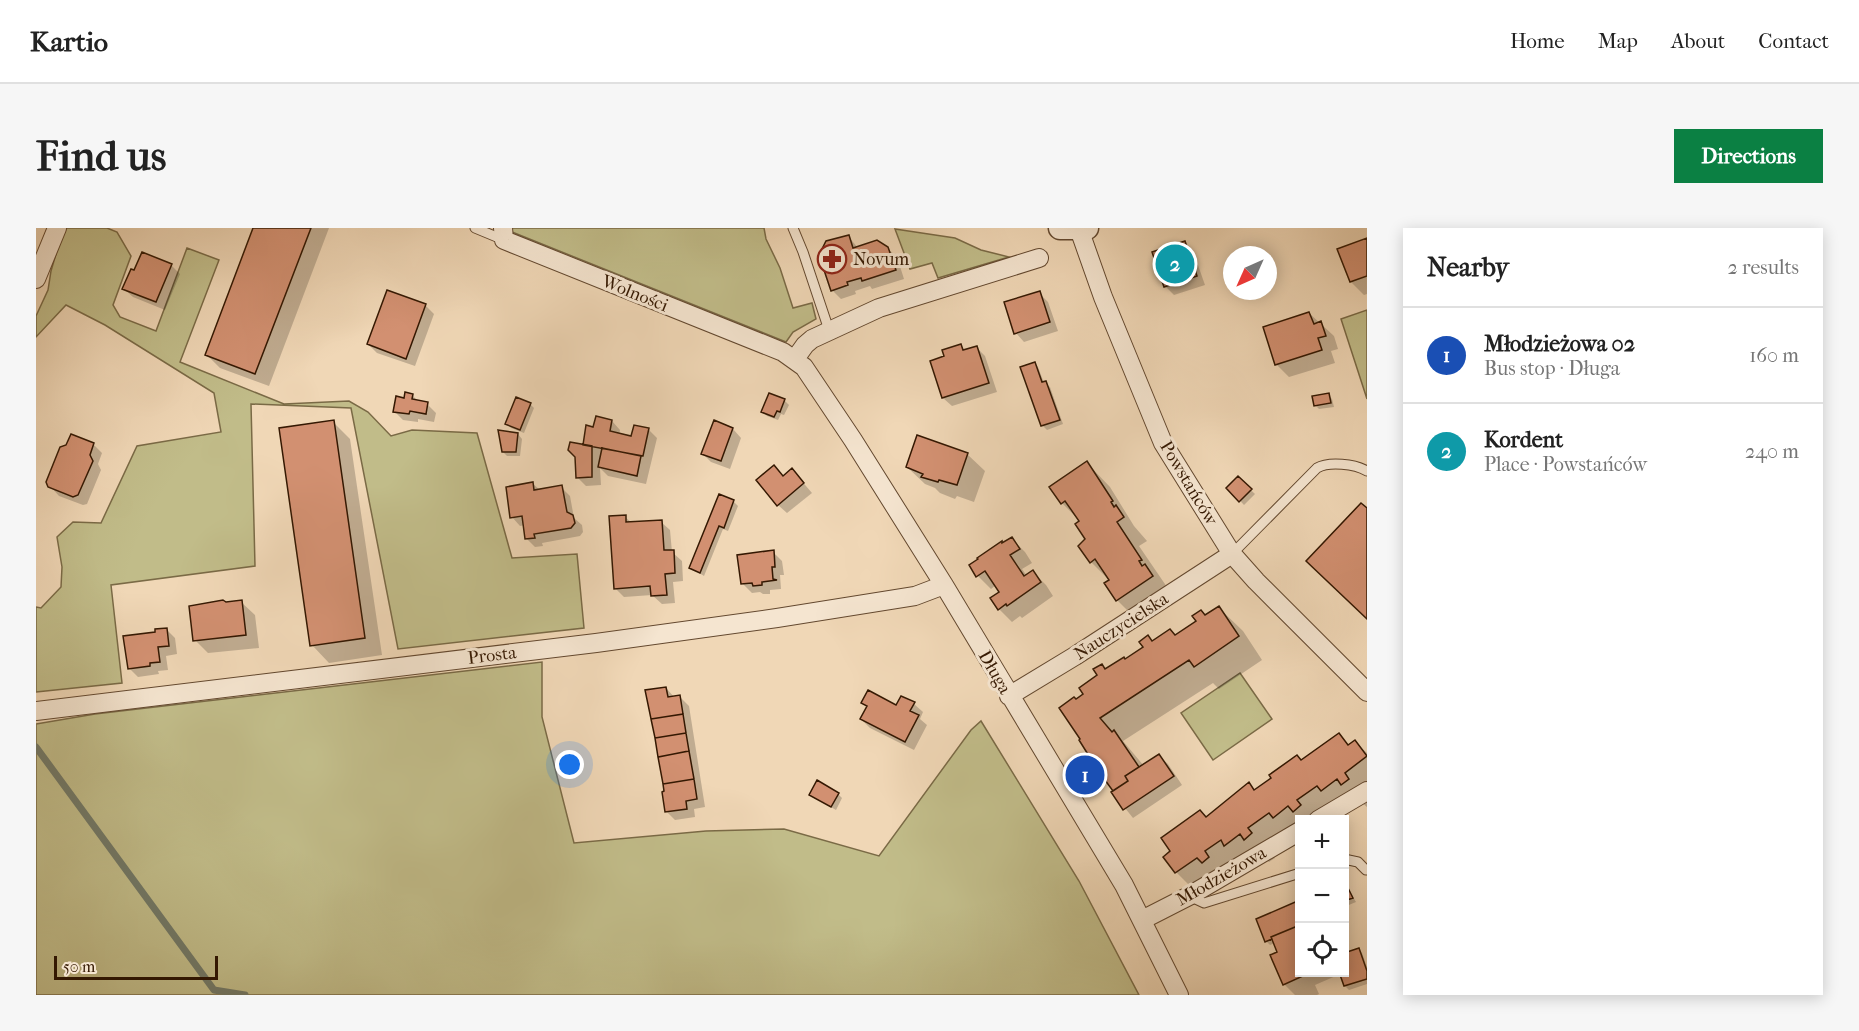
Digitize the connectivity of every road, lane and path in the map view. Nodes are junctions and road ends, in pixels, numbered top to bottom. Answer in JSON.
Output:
{"nodes":[{"id":1,"x":57,"y":228,"type":"edge"},
{"id":2,"x":475,"y":228,"type":"edge"},
{"id":3,"x":793,"y":228,"type":"edge"},
{"id":4,"x":1076,"y":228,"type":"edge"},
{"id":5,"x":503,"y":234,"type":"edge"},
{"id":6,"x":1040,"y":258,"type":"dead end"},
{"id":7,"x":36,"y":279,"type":"edge"},
{"id":8,"x":829,"y":330,"type":"junction"},
{"id":9,"x":795,"y":359,"type":"junction"},
{"id":10,"x":1367,"y":471,"type":"edge"},
{"id":11,"x":1232,"y":554,"type":"junction"},
{"id":12,"x":944,"y":585,"type":"junction"},
{"id":13,"x":1367,"y":693,"type":"edge"},
{"id":14,"x":1009,"y":696,"type":"junction"},
{"id":15,"x":36,"y":711,"type":"edge"},
{"id":16,"x":1367,"y":791,"type":"edge"},
{"id":17,"x":1325,"y":815,"type":"edge"},
{"id":18,"x":1295,"y":833,"type":"edge"},
{"id":19,"x":1349,"y":860,"type":"edge"},
{"id":20,"x":1366,"y":870,"type":"edge"},
{"id":21,"x":1295,"y":874,"type":"edge"},
{"id":22,"x":1189,"y":896,"type":"junction"},
{"id":23,"x":1142,"y":920,"type":"junction"},
{"id":24,"x":1179,"y":995,"type":"edge"}],
"edges":[{"from":1,"to":7,"type":"street"},
{"from":2,"to":5,"type":"lane","name":"Wolności"},
{"from":3,"to":8,"type":"lane"},
{"from":4,"to":11,"type":"street","name":"Powstańców"},
{"from":5,"to":9,"type":"street","name":"Wolności"},
{"from":6,"to":8,"type":"street"},
{"from":8,"to":9,"type":"street"},
{"from":9,"to":12,"type":"street","name":"Długa"},
{"from":10,"to":11,"type":"lane"},
{"from":11,"to":13,"type":"street","name":"Powstańców"},
{"from":11,"to":14,"type":"street","name":"Nauczycielska"},
{"from":12,"to":14,"type":"street","name":"Długa"},
{"from":12,"to":15,"type":"street","name":"Prosta"},
{"from":14,"to":23,"type":"street","name":"Długa"},
{"from":16,"to":17,"type":"street"},
{"from":18,"to":22,"type":"street","name":"Młodzieżowa"},
{"from":19,"to":20,"type":"lane"},
{"from":21,"to":22,"type":"lane"},
{"from":22,"to":23,"type":"street","name":"Młodzieżowa"},
{"from":23,"to":24,"type":"street","name":"Długa"}]}
